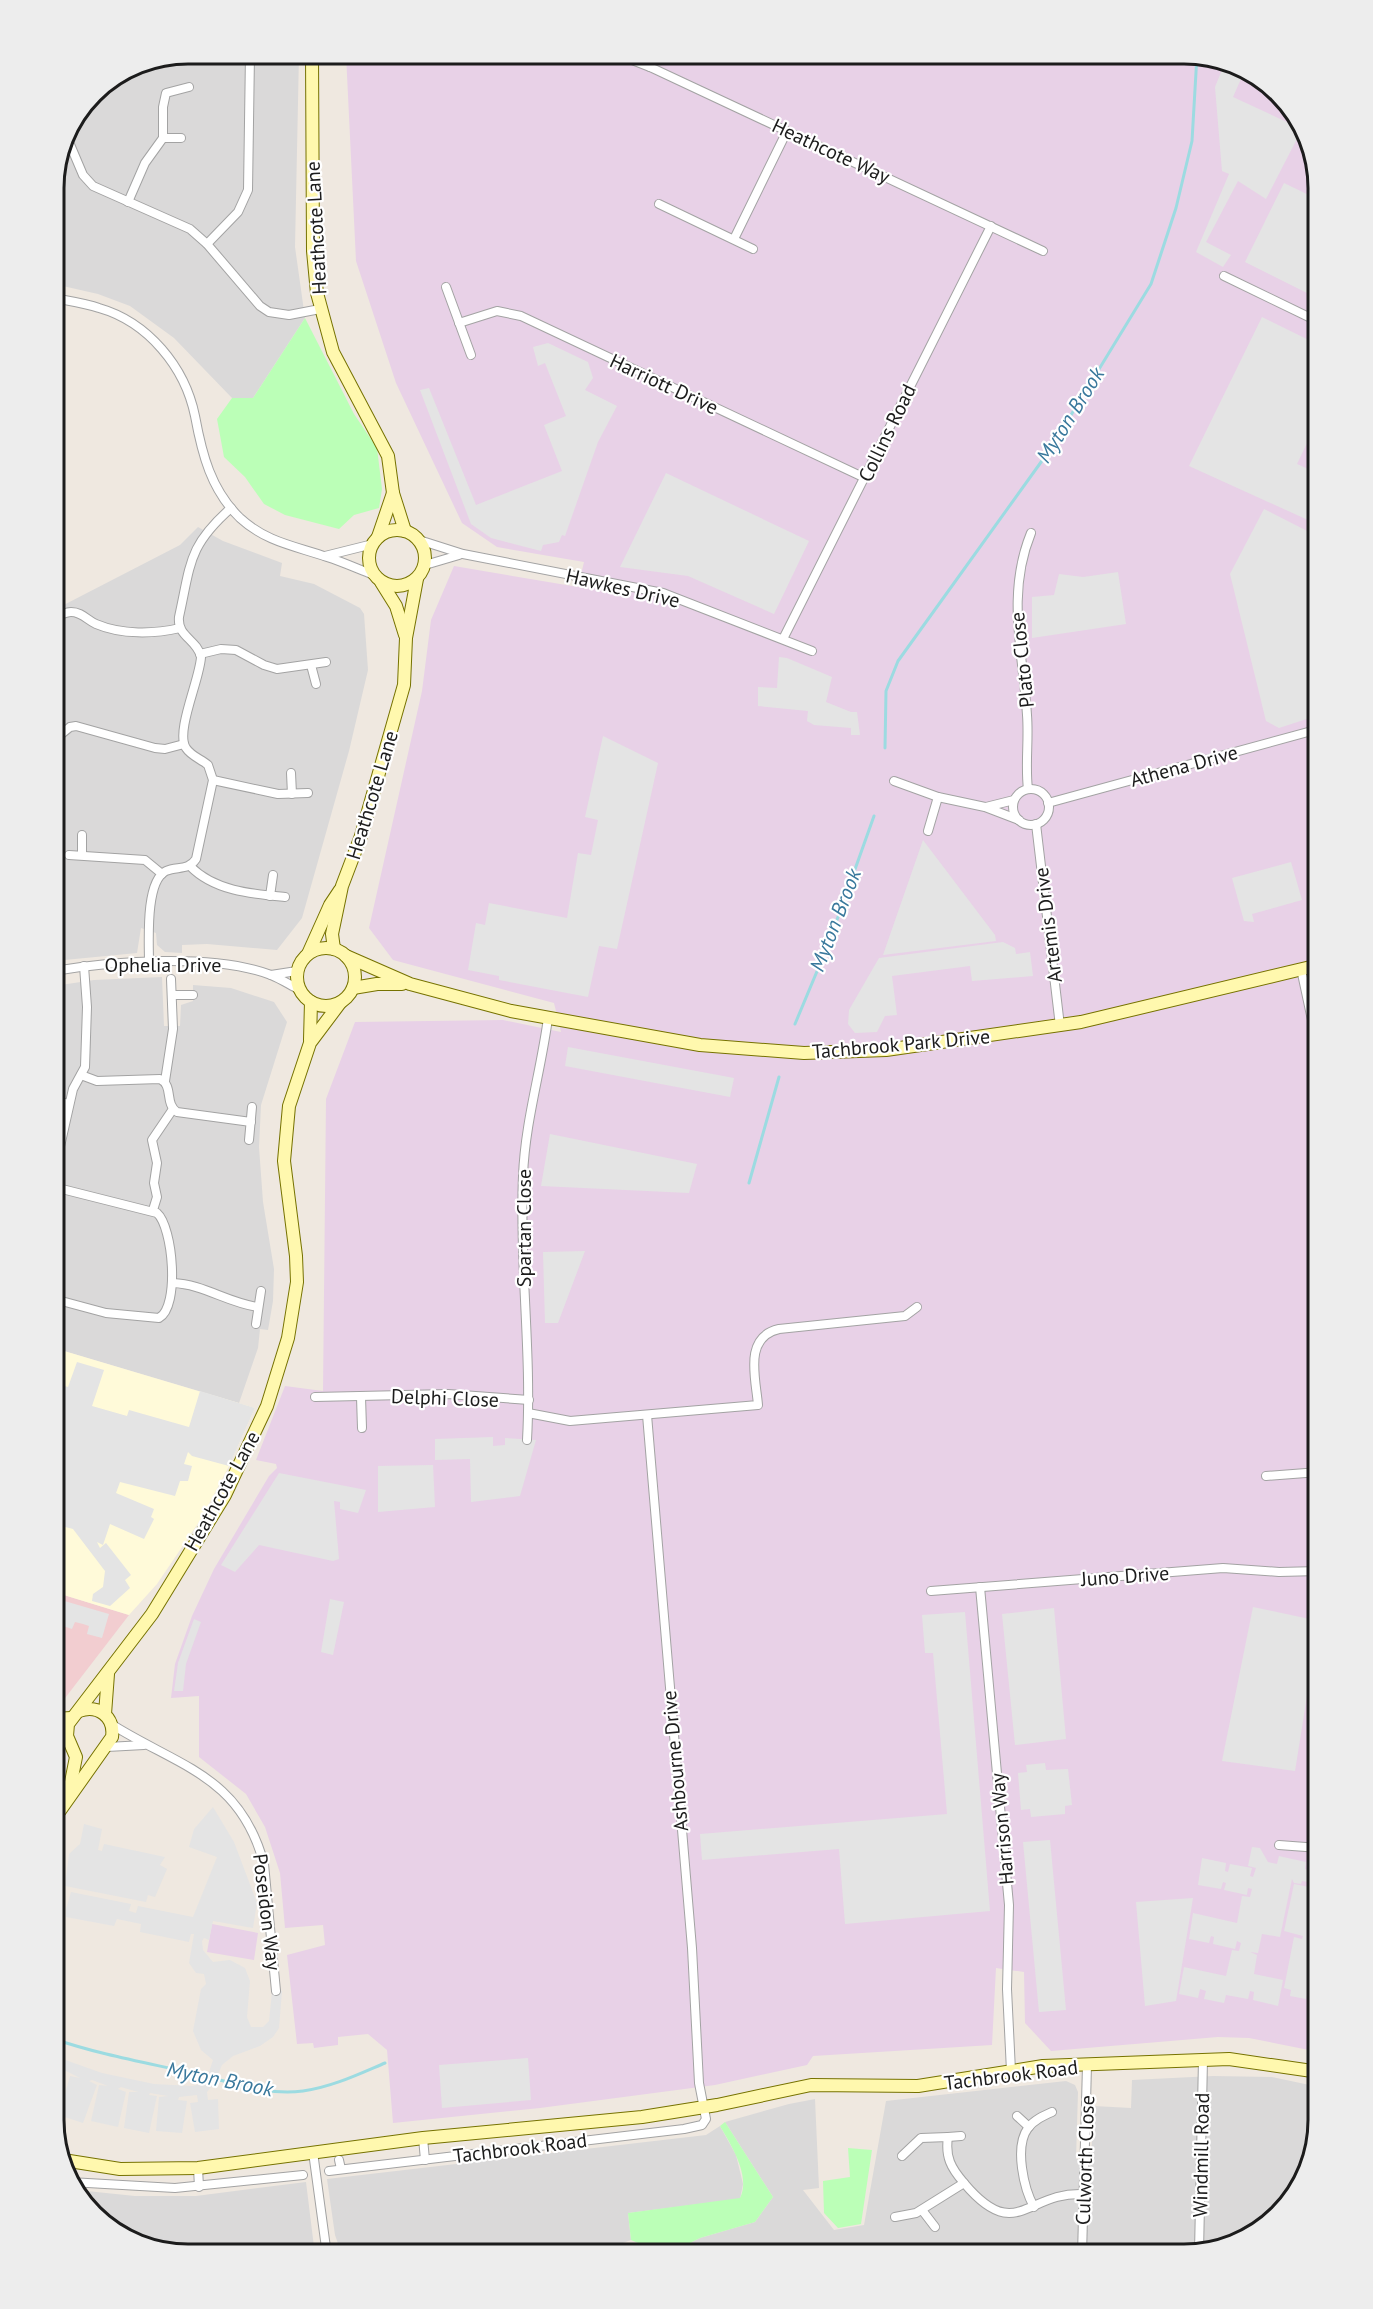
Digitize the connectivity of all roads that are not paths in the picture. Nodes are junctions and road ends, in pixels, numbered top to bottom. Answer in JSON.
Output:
{"nodes":[{"id":1,"x":250,"y":65,"type":"edge"},
{"id":2,"x":312,"y":65,"type":"edge"},
{"id":3,"x":645,"y":65,"type":"edge"},
{"id":4,"x":650,"y":67,"type":"joint"},
{"id":5,"x":189,"y":87,"type":"dead end"},
{"id":6,"x":787,"y":131,"type":"junction"},
{"id":7,"x":163,"y":138,"type":"junction"},
{"id":8,"x":182,"y":138,"type":"dead end"},
{"id":9,"x":72,"y":147,"type":"edge"},
{"id":10,"x":128,"y":202,"type":"junction"},
{"id":11,"x":659,"y":204,"type":"dead end"},
{"id":12,"x":991,"y":226,"type":"junction"},
{"id":13,"x":734,"y":239,"type":"junction"},
{"id":14,"x":207,"y":244,"type":"junction"},
{"id":15,"x":753,"y":249,"type":"dead end"},
{"id":16,"x":1043,"y":251,"type":"dead end"},
{"id":17,"x":1224,"y":276,"type":"dead end"},
{"id":18,"x":446,"y":287,"type":"dead end"},
{"id":19,"x":65,"y":300,"type":"edge"},
{"id":20,"x":320,"y":309,"type":"junction"},
{"id":21,"x":1309,"y":317,"type":"edge"},
{"id":22,"x":459,"y":323,"type":"junction"},
{"id":23,"x":471,"y":356,"type":"dead end"},
{"id":24,"x":865,"y":478,"type":"junction"},
{"id":25,"x":393,"y":493,"type":"junction"},
{"id":26,"x":231,"y":508,"type":"junction"},
{"id":27,"x":405,"y":531,"type":"junction"},
{"id":28,"x":1031,"y":533,"type":"dead end"},
{"id":29,"x":375,"y":540,"type":"junction"},
{"id":30,"x":419,"y":540,"type":"junction"},
{"id":31,"x":463,"y":554,"type":"junction"},
{"id":32,"x":324,"y":556,"type":"junction"},
{"id":33,"x":425,"y":565,"type":"junction"},
{"id":34,"x":377,"y":578,"type":"junction"},
{"id":35,"x":417,"y":579,"type":"junction"},
{"id":36,"x":65,"y":614,"type":"edge"},
{"id":37,"x":180,"y":628,"type":"junction"},
{"id":38,"x":406,"y":639,"type":"junction"},
{"id":39,"x":783,"y":639,"type":"junction"},
{"id":40,"x":812,"y":651,"type":"dead end"},
{"id":41,"x":200,"y":654,"type":"junction"},
{"id":42,"x":326,"y":662,"type":"dead end"},
{"id":43,"x":311,"y":665,"type":"junction"},
{"id":44,"x":316,"y":684,"type":"dead end"},
{"id":45,"x":65,"y":732,"type":"edge"},
{"id":46,"x":1309,"y":732,"type":"edge"},
{"id":47,"x":184,"y":744,"type":"junction"},
{"id":48,"x":291,"y":773,"type":"dead end"},
{"id":49,"x":213,"y":780,"type":"junction"},
{"id":50,"x":894,"y":781,"type":"dead end"},
{"id":51,"x":1028,"y":789,"type":"junction"},
{"id":52,"x":308,"y":793,"type":"dead end"},
{"id":53,"x":292,"y":794,"type":"junction"},
{"id":54,"x":938,"y":797,"type":"junction"},
{"id":55,"x":1014,"y":800,"type":"junction"},
{"id":56,"x":1048,"y":803,"type":"junction"},
{"id":57,"x":985,"y":807,"type":"junction"},
{"id":58,"x":1019,"y":820,"type":"junction"},
{"id":59,"x":1036,"y":824,"type":"junction"},
{"id":60,"x":928,"y":831,"type":"dead end"},
{"id":61,"x":82,"y":835,"type":"dead end"},
{"id":62,"x":69,"y":855,"type":"dead end"},
{"id":63,"x":82,"y":855,"type":"junction"},
{"id":64,"x":190,"y":866,"type":"junction"},
{"id":65,"x":162,"y":874,"type":"junction"},
{"id":66,"x":273,"y":875,"type":"dead end"},
{"id":67,"x":342,"y":886,"type":"junction"},
{"id":68,"x":270,"y":896,"type":"junction"},
{"id":69,"x":285,"y":897,"type":"dead end"},
{"id":70,"x":334,"y":949,"type":"junction"},
{"id":71,"x":308,"y":954,"type":"junction"},
{"id":72,"x":346,"y":956,"type":"junction"},
{"id":73,"x":149,"y":963,"type":"junction"},
{"id":74,"x":84,"y":966,"type":"junction"},
{"id":75,"x":1309,"y":967,"type":"edge"},
{"id":76,"x":65,"y":969,"type":"edge"},
{"id":77,"x":1300,"y":969,"type":"junction"},
{"id":78,"x":297,"y":970,"type":"junction"},
{"id":79,"x":271,"y":975,"type":"junction"},
{"id":80,"x":171,"y":979,"type":"dead end"},
{"id":81,"x":410,"y":984,"type":"junction"},
{"id":82,"x":353,"y":988,"type":"junction"},
{"id":83,"x":300,"y":990,"type":"junction"},
{"id":84,"x":172,"y":995,"type":"junction"},
{"id":85,"x":193,"y":995,"type":"dead end"},
{"id":86,"x":311,"y":1002,"type":"junction"},
{"id":87,"x":340,"y":1003,"type":"junction"},
{"id":88,"x":1309,"y":1007,"type":"edge"},
{"id":89,"x":548,"y":1018,"type":"junction"},
{"id":90,"x":1060,"y":1026,"type":"junction"},
{"id":91,"x":310,"y":1043,"type":"junction"},
{"id":92,"x":81,"y":1075,"type":"junction"},
{"id":93,"x":165,"y":1082,"type":"junction"},
{"id":94,"x":65,"y":1103,"type":"edge"},
{"id":95,"x":69,"y":1104,"type":"junction"},
{"id":96,"x":252,"y":1107,"type":"dead end"},
{"id":97,"x":173,"y":1109,"type":"junction"},
{"id":98,"x":251,"y":1122,"type":"junction"},
{"id":99,"x":65,"y":1125,"type":"edge"},
{"id":100,"x":249,"y":1140,"type":"dead end"},
{"id":101,"x":64,"y":1189,"type":"edge"},
{"id":102,"x":153,"y":1210,"type":"junction"},
{"id":103,"x":173,"y":1282,"type":"junction"},
{"id":104,"x":261,"y":1291,"type":"dead end"},
{"id":105,"x":64,"y":1302,"type":"edge"},
{"id":106,"x":258,"y":1307,"type":"junction"},
{"id":107,"x":917,"y":1307,"type":"dead end"},
{"id":108,"x":256,"y":1324,"type":"dead end"},
{"id":109,"x":362,"y":1396,"type":"junction"},
{"id":110,"x":315,"y":1397,"type":"dead end"},
{"id":111,"x":529,"y":1400,"type":"junction"},
{"id":112,"x":528,"y":1413,"type":"junction"},
{"id":113,"x":647,"y":1415,"type":"junction"},
{"id":114,"x":362,"y":1428,"type":"dead end"},
{"id":115,"x":527,"y":1440,"type":"dead end"},
{"id":116,"x":1309,"y":1473,"type":"edge"},
{"id":117,"x":1266,"y":1476,"type":"dead end"},
{"id":118,"x":1309,"y":1571,"type":"edge"},
{"id":119,"x":980,"y":1587,"type":"junction"},
{"id":120,"x":931,"y":1591,"type":"dead end"},
{"id":121,"x":108,"y":1674,"type":"junction"},
{"id":122,"x":75,"y":1714,"type":"junction"},
{"id":123,"x":64,"y":1717,"type":"edge"},
{"id":124,"x":108,"y":1719,"type":"junction"},
{"id":125,"x":64,"y":1734,"type":"edge"},
{"id":126,"x":67,"y":1736,"type":"junction"},
{"id":127,"x":144,"y":1745,"type":"junction"},
{"id":128,"x":74,"y":1748,"type":"junction"},
{"id":129,"x":105,"y":1749,"type":"junction"},
{"id":130,"x":68,"y":1797,"type":"junction"},
{"id":131,"x":64,"y":1803,"type":"edge"},
{"id":132,"x":1279,"y":1845,"type":"dead end"},
{"id":133,"x":1309,"y":1847,"type":"edge"},
{"id":134,"x":276,"y":1991,"type":"dead end"},
{"id":135,"x":1203,"y":2059,"type":"junction"},
{"id":136,"x":1087,"y":2065,"type":"junction"},
{"id":137,"x":1309,"y":2070,"type":"edge"},
{"id":138,"x":1011,"y":2071,"type":"junction"},
{"id":139,"x":704,"y":2107,"type":"junction"},
{"id":140,"x":1052,"y":2112,"type":"dead end"},
{"id":141,"x":1017,"y":2116,"type":"dead end"},
{"id":142,"x":1029,"y":2127,"type":"junction"},
{"id":143,"x":961,"y":2136,"type":"dead end"},
{"id":144,"x":948,"y":2137,"type":"junction"},
{"id":145,"x":423,"y":2138,"type":"junction"},
{"id":146,"x":313,"y":2152,"type":"junction"},
{"id":147,"x":902,"y":2157,"type":"dead end"},
{"id":148,"x":425,"y":2160,"type":"junction"},
{"id":149,"x":72,"y":2161,"type":"edge"},
{"id":150,"x":198,"y":2168,"type":"junction"},
{"id":151,"x":329,"y":2171,"type":"dead end"},
{"id":152,"x":303,"y":2175,"type":"dead end"},
{"id":153,"x":82,"y":2183,"type":"edge"},
{"id":154,"x":964,"y":2183,"type":"junction"},
{"id":155,"x":199,"y":2187,"type":"junction"},
{"id":156,"x":1084,"y":2194,"type":"junction"},
{"id":157,"x":1034,"y":2207,"type":"junction"},
{"id":158,"x":922,"y":2210,"type":"junction"},
{"id":159,"x":896,"y":2217,"type":"dead end"},
{"id":160,"x":935,"y":2227,"type":"dead end"},
{"id":161,"x":1199,"y":2243,"type":"edge"},
{"id":162,"x":326,"y":2244,"type":"edge"},
{"id":163,"x":1082,"y":2244,"type":"edge"}],
"edges":[{"from":1,"to":14,"type":"street"},
{"from":2,"to":20,"type":"street","name":"Heathcote Lane"},
{"from":3,"to":4,"type":"street","name":"Heathcote Way"},
{"from":4,"to":6,"type":"street","name":"Heathcote Way"},
{"from":5,"to":7,"type":"street"},
{"from":6,"to":12,"type":"street","name":"Heathcote Way"},
{"from":6,"to":13,"type":"street"},
{"from":7,"to":8,"type":"street"},
{"from":7,"to":10,"type":"street"},
{"from":9,"to":10,"type":"street"},
{"from":10,"to":14,"type":"street"},
{"from":11,"to":13,"type":"street"},
{"from":12,"to":16,"type":"street","name":"Heathcote Way"},
{"from":12,"to":24,"type":"street","name":"Collins Road"},
{"from":13,"to":15,"type":"street"},
{"from":14,"to":20,"type":"street"},
{"from":17,"to":21,"type":"street"},
{"from":18,"to":22,"type":"street"},
{"from":19,"to":26,"type":"street"},
{"from":20,"to":25,"type":"street","name":"Heathcote Lane"},
{"from":22,"to":23,"type":"street"},
{"from":22,"to":24,"type":"street","name":"Harriott Drive"},
{"from":24,"to":39,"type":"street","name":"Collins Road"},
{"from":25,"to":27,"type":"street","name":"Heathcote Lane"},
{"from":25,"to":29,"type":"street","name":"Heathcote Lane"},
{"from":26,"to":32,"type":"street"},
{"from":26,"to":37,"type":"street"},
{"from":27,"to":29,"type":"street"},
{"from":27,"to":30,"type":"street"},
{"from":28,"to":51,"type":"street","name":"Plato Close"},
{"from":29,"to":32,"type":"street"},
{"from":29,"to":34,"type":"street"},
{"from":30,"to":31,"type":"street","name":"Hawkes Drive"},
{"from":30,"to":33,"type":"street"},
{"from":31,"to":33,"type":"street","name":"Hawkes Drive"},
{"from":31,"to":39,"type":"street","name":"Hawkes Drive"},
{"from":32,"to":34,"type":"street"},
{"from":33,"to":35,"type":"street"},
{"from":34,"to":35,"type":"street"},
{"from":34,"to":38,"type":"street","name":"Heathcote Lane"},
{"from":35,"to":38,"type":"street","name":"Heathcote Lane"},
{"from":36,"to":37,"type":"street"},
{"from":37,"to":41,"type":"street"},
{"from":38,"to":67,"type":"street","name":"Heathcote Lane"},
{"from":39,"to":40,"type":"street","name":"Hawkes Drive"},
{"from":41,"to":43,"type":"street"},
{"from":41,"to":47,"type":"street"},
{"from":42,"to":43,"type":"street"},
{"from":43,"to":44,"type":"street"},
{"from":45,"to":47,"type":"street"},
{"from":46,"to":56,"type":"street","name":"Athena Drive"},
{"from":47,"to":49,"type":"street"},
{"from":48,"to":53,"type":"street"},
{"from":49,"to":53,"type":"street"},
{"from":49,"to":64,"type":"street"},
{"from":50,"to":54,"type":"street"},
{"from":51,"to":55,"type":"street"},
{"from":51,"to":56,"type":"street"},
{"from":52,"to":53,"type":"street"},
{"from":54,"to":57,"type":"street"},
{"from":54,"to":60,"type":"street"},
{"from":55,"to":57,"type":"street"},
{"from":55,"to":58,"type":"street"},
{"from":56,"to":59,"type":"street"},
{"from":57,"to":58,"type":"street"},
{"from":58,"to":59,"type":"street"},
{"from":59,"to":90,"type":"street","name":"Artemis Drive"},
{"from":61,"to":63,"type":"street"},
{"from":62,"to":63,"type":"street"},
{"from":63,"to":65,"type":"street"},
{"from":64,"to":65,"type":"street"},
{"from":64,"to":68,"type":"street"},
{"from":65,"to":73,"type":"street"},
{"from":66,"to":68,"type":"street"},
{"from":67,"to":70,"type":"street","name":"Heathcote Lane"},
{"from":67,"to":71,"type":"street"},
{"from":68,"to":69,"type":"street"},
{"from":70,"to":71,"type":"street"},
{"from":70,"to":72,"type":"street"},
{"from":71,"to":78,"type":"street"},
{"from":72,"to":81,"type":"street","name":"Tachbrook Park Drive"},
{"from":72,"to":82,"type":"street"},
{"from":73,"to":74,"type":"street","name":"Ophelia Drive"},
{"from":73,"to":79,"type":"street","name":"Ophelia Drive"},
{"from":74,"to":76,"type":"street","name":"Ophelia Drive"},
{"from":74,"to":92,"type":"street"},
{"from":75,"to":77,"type":"street","name":"Tachbrook Park Drive"},
{"from":77,"to":88,"type":"street"},
{"from":77,"to":90,"type":"street","name":"Tachbrook Park Drive"},
{"from":78,"to":79,"type":"street","name":"Ophelia Drive"},
{"from":78,"to":83,"type":"street"},
{"from":79,"to":83,"type":"street","name":"Ophelia Drive"},
{"from":80,"to":84,"type":"street"},
{"from":81,"to":82,"type":"street","name":"Tachbrook Park Drive"},
{"from":81,"to":89,"type":"street","name":"Tachbrook Park Drive"},
{"from":82,"to":87,"type":"street"},
{"from":83,"to":86,"type":"street"},
{"from":84,"to":85,"type":"street"},
{"from":84,"to":93,"type":"street"},
{"from":86,"to":87,"type":"street"},
{"from":86,"to":91,"type":"street","name":"Heathcote Lane"},
{"from":87,"to":91,"type":"street","name":"Heathcote Lane"},
{"from":89,"to":90,"type":"street","name":"Tachbrook Park Drive"},
{"from":89,"to":111,"type":"street","name":"Spartan Close"},
{"from":91,"to":121,"type":"street","name":"Heathcote Lane"},
{"from":92,"to":93,"type":"street"},
{"from":92,"to":95,"type":"street"},
{"from":93,"to":97,"type":"street"},
{"from":94,"to":95,"type":"street"},
{"from":95,"to":99,"type":"street"},
{"from":96,"to":98,"type":"street"},
{"from":97,"to":98,"type":"street"},
{"from":97,"to":102,"type":"street"},
{"from":98,"to":100,"type":"street"},
{"from":101,"to":102,"type":"street"},
{"from":102,"to":103,"type":"street"},
{"from":103,"to":105,"type":"street"},
{"from":103,"to":106,"type":"street"},
{"from":104,"to":106,"type":"street"},
{"from":106,"to":108,"type":"street"},
{"from":107,"to":113,"type":"street"},
{"from":109,"to":110,"type":"street","name":"Delphi Close"},
{"from":109,"to":111,"type":"street","name":"Delphi Close"},
{"from":109,"to":114,"type":"street","name":"Delphi Close"},
{"from":111,"to":112,"type":"street","name":"Spartan Close"},
{"from":112,"to":113,"type":"street"},
{"from":112,"to":115,"type":"street","name":"Spartan Close"},
{"from":113,"to":139,"type":"street","name":"Ashbourne Drive"},
{"from":116,"to":117,"type":"street"},
{"from":118,"to":119,"type":"street","name":"Juno Drive"},
{"from":119,"to":120,"type":"street","name":"Juno Drive"},
{"from":119,"to":138,"type":"street","name":"Harrison Way"},
{"from":121,"to":122,"type":"street","name":"Heathcote Lane"},
{"from":121,"to":124,"type":"street"},
{"from":122,"to":123,"type":"street"},
{"from":122,"to":124,"type":"street"},
{"from":122,"to":126,"type":"street","name":"Heathcote Lane"},
{"from":124,"to":127,"type":"street","name":"Poseidon Way"},
{"from":124,"to":129,"type":"street"},
{"from":125,"to":126,"type":"street"},
{"from":126,"to":128,"type":"street"},
{"from":127,"to":129,"type":"street","name":"Poseidon Way"},
{"from":127,"to":134,"type":"street","name":"Poseidon Way"},
{"from":128,"to":129,"type":"street"},
{"from":128,"to":130,"type":"street"},
{"from":129,"to":130,"type":"street"},
{"from":130,"to":131,"type":"street"},
{"from":132,"to":133,"type":"street"},
{"from":135,"to":136,"type":"street","name":"Tachbrook Road"},
{"from":135,"to":137,"type":"street","name":"Tachbrook Road"},
{"from":135,"to":161,"type":"street","name":"Windmill Road"},
{"from":136,"to":138,"type":"street","name":"Tachbrook Road"},
{"from":136,"to":156,"type":"street","name":"Culworth Close"},
{"from":138,"to":139,"type":"street","name":"Tachbrook Road"},
{"from":139,"to":145,"type":"street","name":"Tachbrook Road"},
{"from":139,"to":148,"type":"street","name":"Tachbrook Road"},
{"from":140,"to":142,"type":"street"},
{"from":141,"to":142,"type":"street"},
{"from":142,"to":157,"type":"street"},
{"from":143,"to":144,"type":"street"},
{"from":144,"to":147,"type":"street"},
{"from":144,"to":154,"type":"street"},
{"from":145,"to":146,"type":"street","name":"Tachbrook Road"},
{"from":145,"to":148,"type":"street","name":"Tachbrook Road"},
{"from":146,"to":150,"type":"street","name":"Tachbrook Road"},
{"from":146,"to":162,"type":"street"},
{"from":148,"to":151,"type":"street","name":"Tachbrook Road"},
{"from":149,"to":150,"type":"street","name":"Tachbrook Road"},
{"from":150,"to":155,"type":"street"},
{"from":152,"to":155,"type":"street"},
{"from":153,"to":155,"type":"street"},
{"from":154,"to":157,"type":"street"},
{"from":154,"to":158,"type":"street"},
{"from":156,"to":157,"type":"street"},
{"from":156,"to":163,"type":"street","name":"Culworth Close"},
{"from":158,"to":159,"type":"street"},
{"from":158,"to":160,"type":"street"}]}
